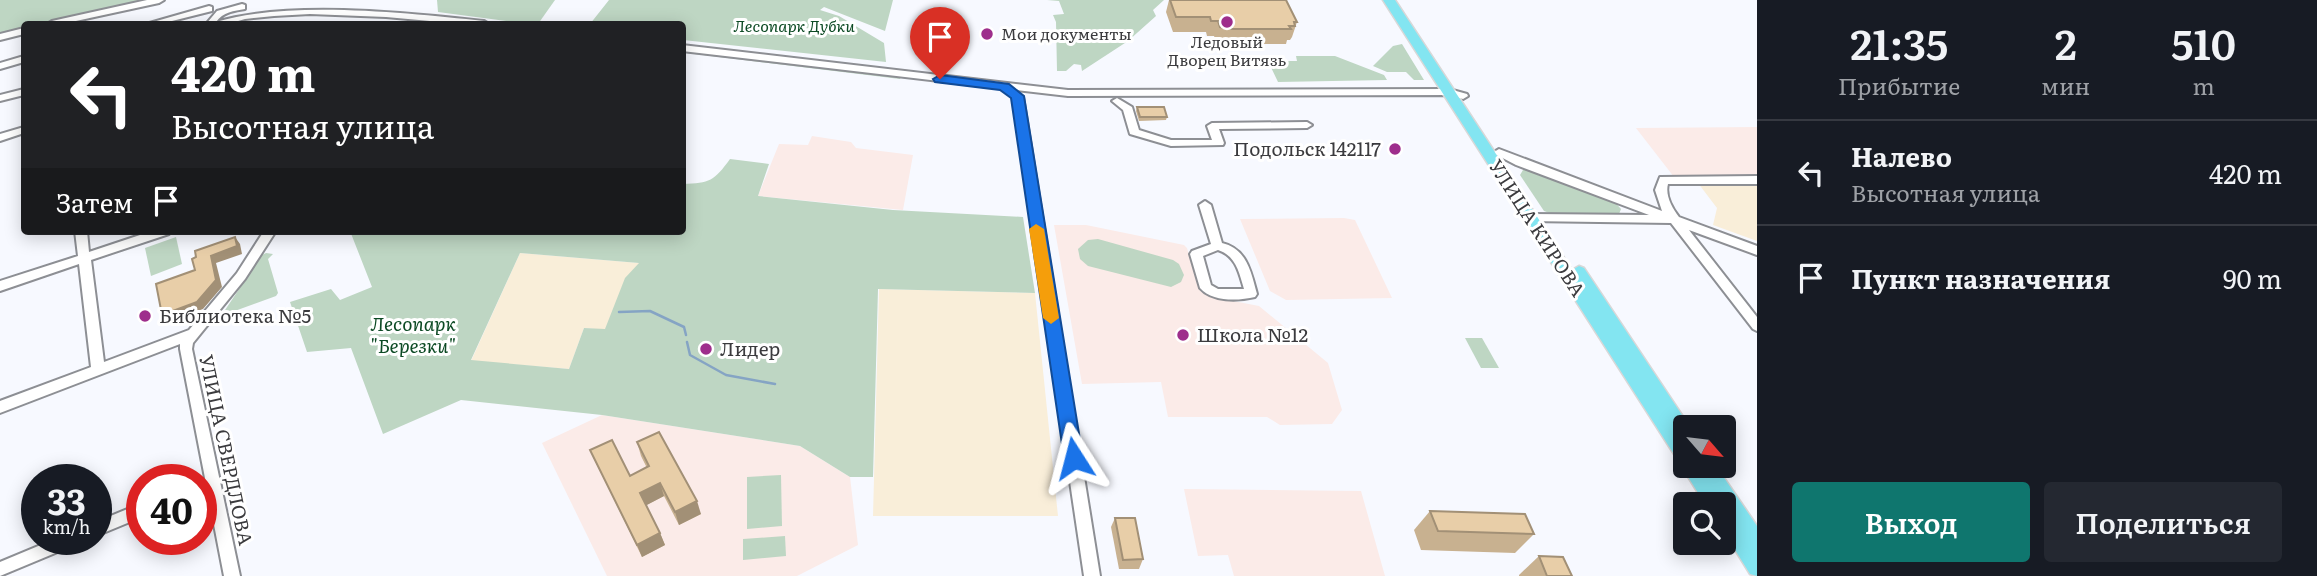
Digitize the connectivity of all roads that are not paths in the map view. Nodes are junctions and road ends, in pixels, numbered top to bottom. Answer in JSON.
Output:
{"nodes":[{"id":1,"x":159,"y":0,"type":"edge"},
{"id":2,"x":1389,"y":0,"type":"edge"},
{"id":3,"x":1398,"y":0,"type":"edge"},
{"id":4,"x":208,"y":4,"type":"edge"},
{"id":5,"x":323,"y":5,"type":"edge"},
{"id":6,"x":285,"y":6,"type":"junction"},
{"id":7,"x":268,"y":8,"type":"junction"},
{"id":8,"x":222,"y":12,"type":"junction"},
{"id":9,"x":65,"y":21,"type":"edge"},
{"id":10,"x":160,"y":21,"type":"edge"},
{"id":11,"x":213,"y":21,"type":"edge"},
{"id":12,"x":225,"y":21,"type":"edge"},
{"id":13,"x":409,"y":21,"type":"edge"},
{"id":14,"x":459,"y":21,"type":"edge"},
{"id":15,"x":21,"y":32,"type":"edge"},
{"id":16,"x":1,"y":37,"type":"edge"},
{"id":17,"x":686,"y":49,"type":"edge"},
{"id":18,"x":686,"y":55,"type":"edge"},
{"id":19,"x":21,"y":60,"type":"edge"},
{"id":20,"x":0,"y":66,"type":"edge"},
{"id":21,"x":933,"y":82,"type":"junction"},
{"id":22,"x":1004,"y":87,"type":"junction"},
{"id":23,"x":1034,"y":90,"type":"junction"},
{"id":24,"x":21,"y":93,"type":"edge"},
{"id":25,"x":1018,"y":96,"type":"junction"},
{"id":26,"x":1455,"y":96,"type":"junction"},
{"id":27,"x":1148,"y":97,"type":"junction"},
{"id":28,"x":0,"y":99,"type":"edge"},
{"id":29,"x":1117,"y":101,"type":"junction"},
{"id":30,"x":1307,"y":125,"type":"dead end"},
{"id":31,"x":21,"y":131,"type":"edge"},
{"id":32,"x":0,"y":138,"type":"edge"},
{"id":33,"x":1499,"y":152,"type":"junction"},
{"id":34,"x":1537,"y":168,"type":"junction"},
{"id":35,"x":1509,"y":175,"type":"junction"},
{"id":36,"x":1757,"y":180,"type":"edge"},
{"id":37,"x":1205,"y":205,"type":"dead end"},
{"id":38,"x":1537,"y":218,"type":"junction"},
{"id":39,"x":1674,"y":219,"type":"junction"},
{"id":40,"x":81,"y":235,"type":"edge"},
{"id":41,"x":153,"y":235,"type":"edge"},
{"id":42,"x":267,"y":235,"type":"edge"},
{"id":43,"x":1217,"y":246,"type":"junction"},
{"id":44,"x":1757,"y":251,"type":"edge"},
{"id":45,"x":84,"y":258,"type":"junction"},
{"id":46,"x":0,"y":286,"type":"edge"},
{"id":47,"x":1757,"y":326,"type":"edge"},
{"id":48,"x":193,"y":334,"type":"junction"},
{"id":49,"x":99,"y":370,"type":"junction"},
{"id":50,"x":0,"y":407,"type":"edge"},
{"id":51,"x":1673,"y":416,"type":"edge"},
{"id":52,"x":1673,"y":437,"type":"edge"},
{"id":53,"x":204,"y":464,"type":"edge"},
{"id":54,"x":1714,"y":478,"type":"edge"},
{"id":55,"x":217,"y":520,"type":"edge"},
{"id":56,"x":1736,"y":535,"type":"edge"},
{"id":57,"x":1757,"y":542,"type":"edge"},
{"id":58,"x":34,"y":555,"type":"edge"},
{"id":59,"x":1757,"y":567,"type":"edge"},
{"id":60,"x":0,"y":569,"type":"edge"},
{"id":61,"x":232,"y":576,"type":"edge"},
{"id":62,"x":1092,"y":576,"type":"edge"}],
"edges":[{"from":1,"to":9,"type":"street"},
{"from":2,"to":26,"type":"main road","name":"УЛИЦА КИРОВА"},
{"from":3,"to":26,"type":"main road","name":"УЛИЦА КИРОВА"},
{"from":4,"to":8,"type":"street"},
{"from":4,"to":10,"type":"street"},
{"from":5,"to":6,"type":"street"},
{"from":5,"to":7,"type":"street"},
{"from":5,"to":13,"type":"street"},
{"from":5,"to":14,"type":"street"},
{"from":6,"to":7,"type":"street"},
{"from":6,"to":8,"type":"street"},
{"from":7,"to":12,"type":"street"},
{"from":8,"to":11,"type":"street"},
{"from":15,"to":16,"type":"street"},
{"from":17,"to":21,"type":"street"},
{"from":18,"to":21,"type":"street"},
{"from":19,"to":20,"type":"street"},
{"from":21,"to":22,"type":"street"},
{"from":21,"to":25,"type":"street"},
{"from":22,"to":23,"type":"street"},
{"from":22,"to":25,"type":"street"},
{"from":23,"to":25,"type":"street"},
{"from":23,"to":27,"type":"street"},
{"from":24,"to":28,"type":"street"},
{"from":25,"to":29,"type":"street"},
{"from":25,"to":62,"type":"street"},
{"from":26,"to":27,"type":"street"},
{"from":26,"to":33,"type":"main road","name":"УЛИЦА КИРОВА"},
{"from":26,"to":35,"type":"main road","name":"УЛИЦА КИРОВА"},
{"from":27,"to":29,"type":"street"},
{"from":29,"to":30,"type":"street"},
{"from":31,"to":32,"type":"street"},
{"from":33,"to":34,"type":"street"},
{"from":33,"to":35,"type":"main road","name":"УЛИЦА КИРОВА"},
{"from":34,"to":35,"type":"street"},
{"from":34,"to":39,"type":"street"},
{"from":35,"to":38,"type":"main road","name":"УЛИЦА КИРОВА"},
{"from":36,"to":39,"type":"street"},
{"from":37,"to":43,"type":"street"},
{"from":38,"to":39,"type":"street"},
{"from":38,"to":51,"type":"main road","name":"УЛИЦА КИРОВА"},
{"from":38,"to":52,"type":"main road","name":"УЛИЦА КИРОВА"},
{"from":39,"to":44,"type":"street"},
{"from":39,"to":47,"type":"street"},
{"from":40,"to":45,"type":"street"},
{"from":41,"to":45,"type":"street"},
{"from":42,"to":48,"type":"street"},
{"from":43,"to":43,"type":"street"},
{"from":45,"to":46,"type":"street"},
{"from":45,"to":49,"type":"street"},
{"from":48,"to":49,"type":"street"},
{"from":48,"to":53,"type":"street","name":"УЛИЦА СВЕРДЛОВА"},
{"from":49,"to":50,"type":"street"},
{"from":54,"to":57,"type":"main road"},
{"from":55,"to":61,"type":"street","name":"УЛИЦА СВЕРДЛОВА"},
{"from":56,"to":59,"type":"main road"},
{"from":58,"to":60,"type":"street"}]}
